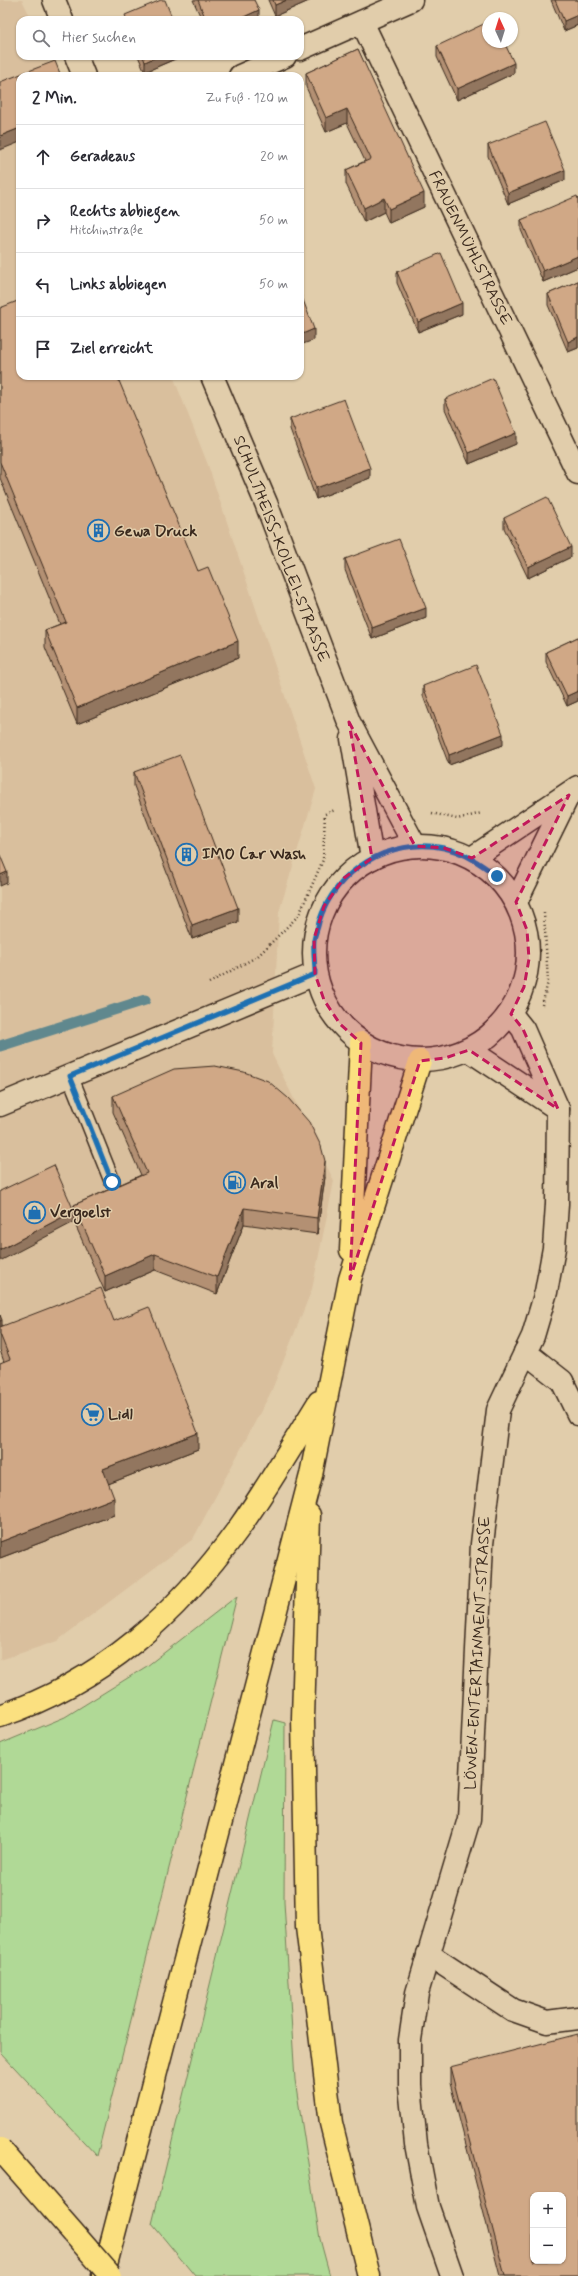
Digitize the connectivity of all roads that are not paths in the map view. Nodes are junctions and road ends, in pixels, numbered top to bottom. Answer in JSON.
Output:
{"nodes":[{"id":1,"x":54,"y":0,"type":"edge"},
{"id":2,"x":410,"y":0,"type":"edge"},
{"id":3,"x":60,"y":16,"type":"edge"},
{"id":4,"x":362,"y":22,"type":"junction"},
{"id":5,"x":304,"y":47,"type":"edge"},
{"id":6,"x":78,"y":60,"type":"edge"},
{"id":7,"x":276,"y":60,"type":"edge"},
{"id":8,"x":82,"y":72,"type":"edge"},
{"id":9,"x":249,"y":72,"type":"edge"},
{"id":10,"x":214,"y":380,"type":"edge"},
{"id":11,"x":578,"y":474,"type":"edge"},
{"id":12,"x":349,"y":722,"type":"junction"},
{"id":13,"x":574,"y":791,"type":"edge"},
{"id":14,"x":415,"y":846,"type":"junction"},
{"id":15,"x":372,"y":858,"type":"junction"},
{"id":16,"x":472,"y":858,"type":"junction"},
{"id":17,"x":516,"y":902,"type":"junction"},
{"id":18,"x":315,"y":974,"type":"junction"},
{"id":19,"x":511,"y":1014,"type":"junction"},
{"id":20,"x":361,"y":1043,"type":"junction"},
{"id":21,"x":470,"y":1050,"type":"junction"},
{"id":22,"x":420,"y":1061,"type":"junction"},
{"id":23,"x":70,"y":1076,"type":"junction"},
{"id":24,"x":0,"y":1105,"type":"edge"},
{"id":25,"x":558,"y":1109,"type":"junction"},
{"id":26,"x":112,"y":1182,"type":"dead end"},
{"id":27,"x":350,"y":1279,"type":"junction"},
{"id":28,"x":525,"y":1352,"type":"junction"},
{"id":29,"x":326,"y":1393,"type":"junction"},
{"id":30,"x":578,"y":1414,"type":"edge"},
{"id":31,"x":311,"y":1475,"type":"junction"},
{"id":32,"x":0,"y":1716,"type":"edge"},
{"id":33,"x":428,"y":1954,"type":"junction"},
{"id":34,"x":578,"y":2018,"type":"edge"},
{"id":35,"x":0,"y":2149,"type":"edge"},
{"id":36,"x":103,"y":2276,"type":"edge"},
{"id":37,"x":111,"y":2276,"type":"edge"},
{"id":38,"x":369,"y":2276,"type":"edge"},
{"id":39,"x":452,"y":2276,"type":"edge"}],
"edges":[{"from":1,"to":3,"type":"street"},
{"from":2,"to":4,"type":"street"},
{"from":4,"to":5,"type":"street"},
{"from":4,"to":11,"type":"street","name":"FRAUENMÜHLSTRASSE"},
{"from":6,"to":8,"type":"street"},
{"from":7,"to":9,"type":"street"},
{"from":10,"to":12,"type":"street","name":"SCHULTHEISS-KOLLEI-STRASSE"},
{"from":12,"to":14,"type":"street","name":"SCHULTHEISS-KOLLEI-STRASSE"},
{"from":12,"to":15,"type":"street","name":"SCHULTHEISS-KOLLEI-STRASSE"},
{"from":13,"to":16,"type":"street"},
{"from":13,"to":17,"type":"street"},
{"from":14,"to":15,"type":"street"},
{"from":14,"to":16,"type":"street"},
{"from":15,"to":18,"type":"street"},
{"from":16,"to":17,"type":"street"},
{"from":17,"to":19,"type":"street"},
{"from":18,"to":20,"type":"street"},
{"from":18,"to":23,"type":"street"},
{"from":19,"to":21,"type":"street"},
{"from":19,"to":25,"type":"street","name":"LÖWEN-ENTERTAINMENT-STRASSE"},
{"from":20,"to":22,"type":"street"},
{"from":20,"to":27,"type":"highway"},
{"from":21,"to":22,"type":"street"},
{"from":21,"to":25,"type":"street"},
{"from":22,"to":27,"type":"highway"},
{"from":23,"to":24,"type":"street"},
{"from":23,"to":26,"type":"lane"},
{"from":25,"to":28,"type":"street","name":"LÖWEN-ENTERTAINMENT-STRASSE"},
{"from":27,"to":29,"type":"highway"},
{"from":28,"to":30,"type":"street"},
{"from":28,"to":33,"type":"street","name":"LÖWEN-ENTERTAINMENT-STRASSE"},
{"from":29,"to":31,"type":"highway"},
{"from":29,"to":32,"type":"highway"},
{"from":31,"to":36,"type":"highway"},
{"from":31,"to":38,"type":"highway"},
{"from":33,"to":34,"type":"street"},
{"from":33,"to":39,"type":"street","name":"LÖWEN-ENTERTAINMENT-STRASSE"},
{"from":35,"to":37,"type":"highway","bridge":true}]}
